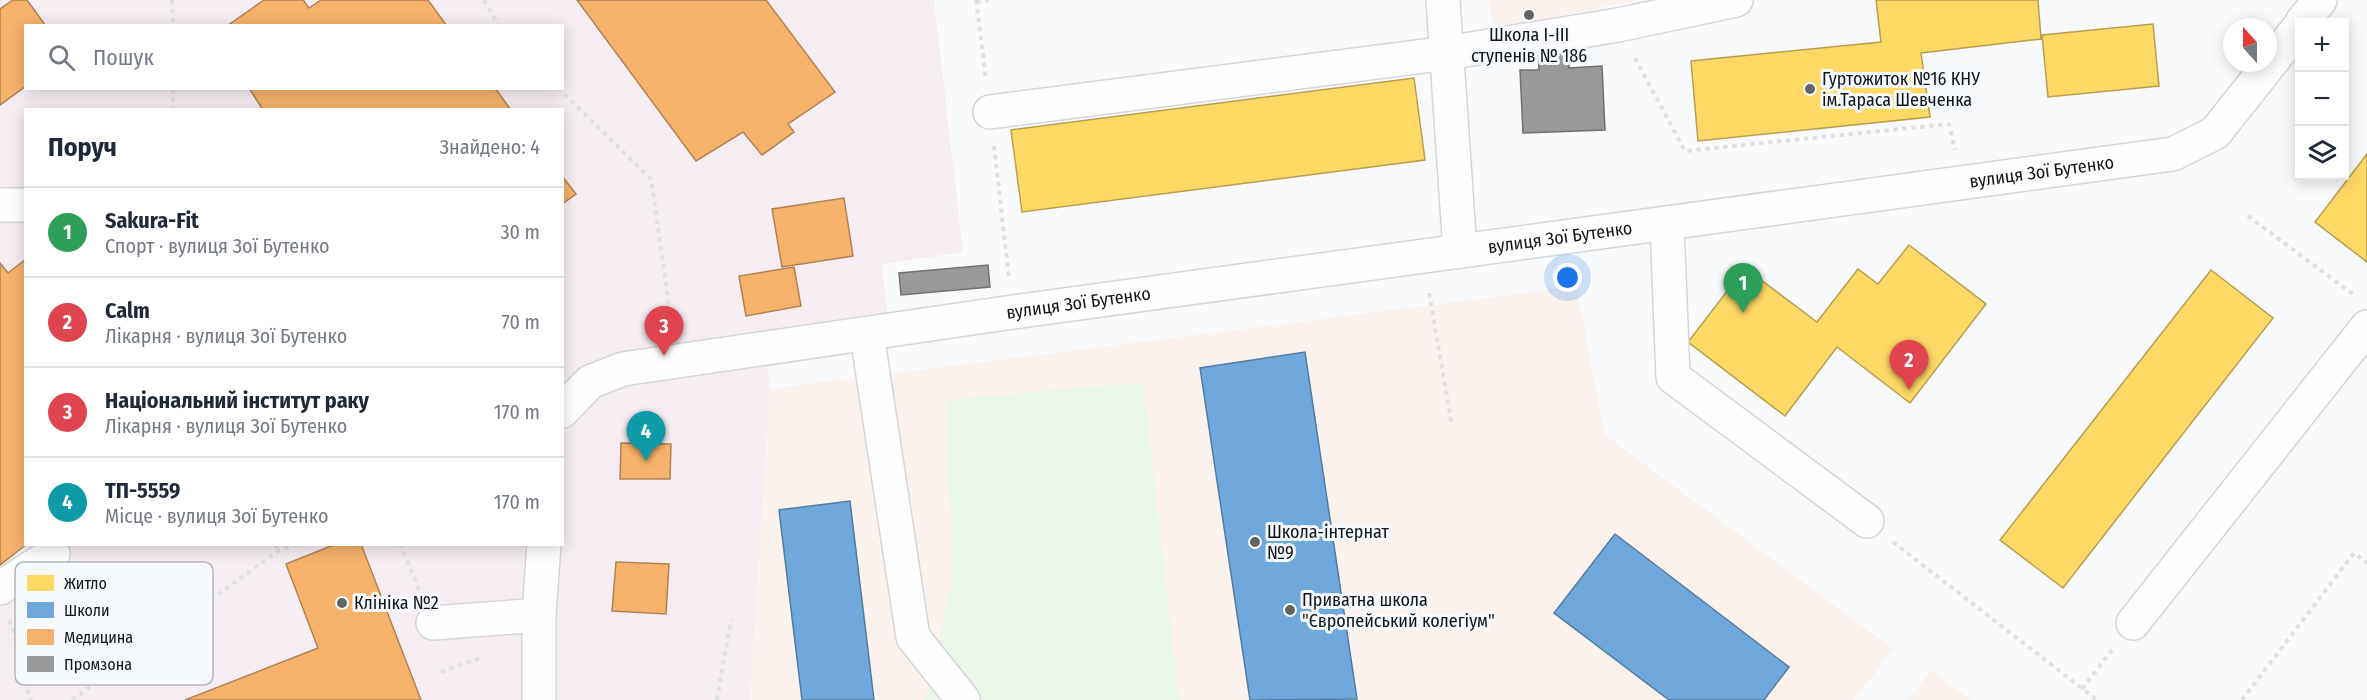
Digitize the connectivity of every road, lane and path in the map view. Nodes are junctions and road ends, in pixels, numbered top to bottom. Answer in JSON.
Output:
{"nodes":[{"id":1,"x":172,"y":0,"type":"edge"},
{"id":2,"x":484,"y":0,"type":"edge"},
{"id":3,"x":989,"y":0,"type":"edge"},
{"id":4,"x":1443,"y":0,"type":"edge"},
{"id":5,"x":1736,"y":0,"type":"edge"},
{"id":6,"x":2320,"y":0,"type":"edge"},
{"id":7,"x":976,"y":1,"type":"edge"},
{"id":8,"x":2305,"y":18,"type":"edge"},
{"id":9,"x":173,"y":24,"type":"edge"},
{"id":10,"x":498,"y":24,"type":"edge"},
{"id":11,"x":1618,"y":26,"type":"junction"},
{"id":12,"x":2295,"y":32,"type":"edge"},
{"id":13,"x":1447,"y":53,"type":"junction"},
{"id":14,"x":173,"y":90,"type":"edge"},
{"id":15,"x":560,"y":90,"type":"edge"},
{"id":16,"x":173,"y":108,"type":"edge"},
{"id":17,"x":990,"y":112,"type":"junction"},
{"id":18,"x":1956,"y":153,"type":"dead end"},
{"id":19,"x":24,"y":205,"type":"edge"},
{"id":20,"x":0,"y":206,"type":"edge"},
{"id":21,"x":2248,"y":216,"type":"dead end"},
{"id":22,"x":1667,"y":223,"type":"junction"},
{"id":23,"x":1005,"y":241,"type":"dead end"},
{"id":24,"x":1460,"y":251,"type":"junction"},
{"id":25,"x":1429,"y":293,"type":"dead end"},
{"id":26,"x":2362,"y":313,"type":"edge"},
{"id":27,"x":867,"y":335,"type":"junction"},
{"id":28,"x":678,"y":362,"type":"junction"},
{"id":29,"x":564,"y":409,"type":"edge"},
{"id":30,"x":1452,"y":426,"type":"dead end"},
{"id":31,"x":1867,"y":521,"type":"joint"},
{"id":32,"x":275,"y":546,"type":"edge"},
{"id":33,"x":293,"y":546,"type":"edge"},
{"id":34,"x":401,"y":546,"type":"edge"},
{"id":35,"x":544,"y":546,"type":"edge"},
{"id":36,"x":278,"y":551,"type":"junction"},
{"id":37,"x":53,"y":554,"type":"dead end"},
{"id":38,"x":41,"y":562,"type":"edge"},
{"id":39,"x":2367,"y":563,"type":"edge"},
{"id":40,"x":15,"y":578,"type":"edge"},
{"id":41,"x":0,"y":588,"type":"edge"},
{"id":42,"x":213,"y":598,"type":"edge"},
{"id":43,"x":539,"y":615,"type":"junction"},
{"id":44,"x":731,"y":619,"type":"dead end"},
{"id":45,"x":433,"y":623,"type":"joint"},
{"id":46,"x":2133,"y":623,"type":"dead end"},
{"id":47,"x":13,"y":630,"type":"dead end"},
{"id":48,"x":15,"y":640,"type":"edge"},
{"id":49,"x":493,"y":653,"type":"dead end"},
{"id":50,"x":441,"y":672,"type":"dead end"},
{"id":51,"x":26,"y":685,"type":"edge"},
{"id":52,"x":93,"y":685,"type":"edge"},
{"id":53,"x":32,"y":700,"type":"edge"},
{"id":54,"x":72,"y":700,"type":"edge"},
{"id":55,"x":539,"y":700,"type":"edge"},
{"id":56,"x":717,"y":700,"type":"edge"},
{"id":57,"x":963,"y":700,"type":"edge"},
{"id":58,"x":2097,"y":700,"type":"edge"},
{"id":59,"x":2242,"y":700,"type":"edge"}],
"edges":[{"from":1,"to":9,"type":"path"},
{"from":2,"to":10,"type":"path"},
{"from":3,"to":7,"type":"path"},
{"from":4,"to":13,"type":"street"},
{"from":5,"to":11,"type":"street"},
{"from":6,"to":8,"type":"street"},
{"from":7,"to":17,"type":"path"},
{"from":11,"to":13,"type":"street"},
{"from":11,"to":18,"type":"path"},
{"from":12,"to":22,"type":"street","name":"вулиця Зої Бутенко"},
{"from":13,"to":17,"type":"street"},
{"from":13,"to":24,"type":"street"},
{"from":14,"to":16,"type":"path"},
{"from":15,"to":28,"type":"path"},
{"from":17,"to":23,"type":"path"},
{"from":19,"to":20,"type":"street"},
{"from":21,"to":26,"type":"path"},
{"from":22,"to":24,"type":"street","name":"вулиця Зої Бутенко"},
{"from":22,"to":31,"type":"street"},
{"from":24,"to":27,"type":"street","name":"вулиця Зої Бутенко"},
{"from":25,"to":30,"type":"path"},
{"from":26,"to":46,"type":"street"},
{"from":27,"to":28,"type":"street","name":"вулиця Зої Бутенко"},
{"from":27,"to":57,"type":"street"},
{"from":28,"to":29,"type":"street","name":"вулиця Зої Бутенко"},
{"from":31,"to":58,"type":"path"},
{"from":32,"to":36,"type":"path"},
{"from":33,"to":36,"type":"path"},
{"from":34,"to":45,"type":"path"},
{"from":35,"to":43,"type":"street"},
{"from":36,"to":42,"type":"path"},
{"from":37,"to":38,"type":"street"},
{"from":39,"to":59,"type":"path"},
{"from":40,"to":41,"type":"street"},
{"from":43,"to":45,"type":"street"},
{"from":43,"to":55,"type":"street"},
{"from":44,"to":56,"type":"path"},
{"from":47,"to":48,"type":"path"},
{"from":49,"to":50,"type":"path"},
{"from":51,"to":53,"type":"path"},
{"from":52,"to":54,"type":"path"}]}
